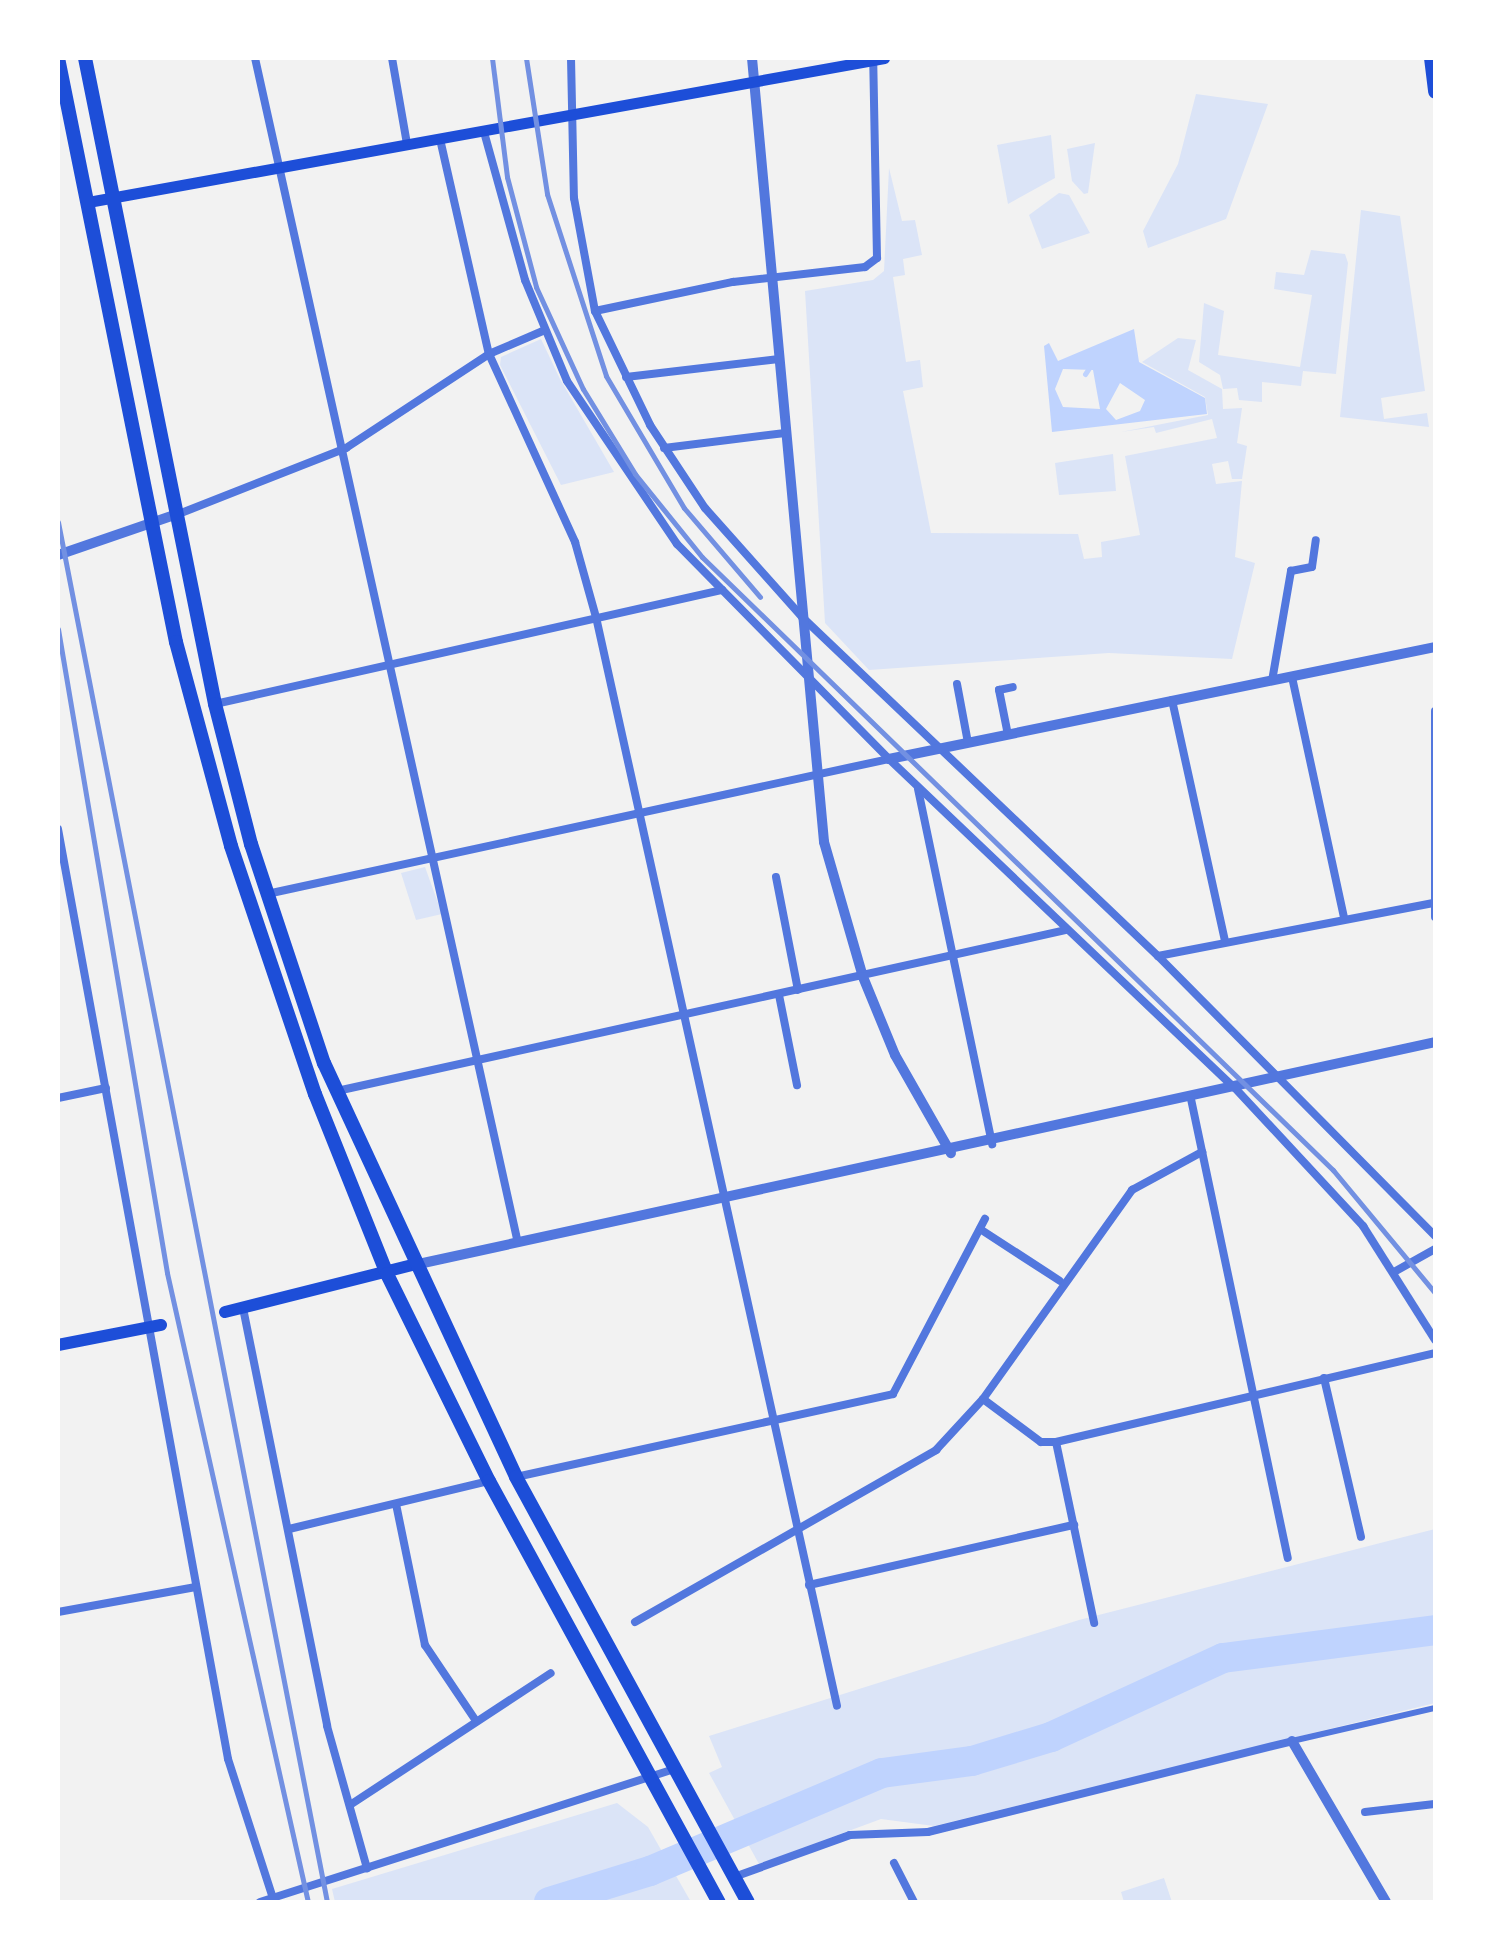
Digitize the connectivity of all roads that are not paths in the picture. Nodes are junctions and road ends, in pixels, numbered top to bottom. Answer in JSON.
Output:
{"nodes":[{"id":1,"x":58,"y":58,"type":"edge"},
{"id":2,"x":85,"y":58,"type":"edge"},
{"id":3,"x":255,"y":58,"type":"edge"},
{"id":4,"x":392,"y":58,"type":"edge"},
{"id":5,"x":571,"y":58,"type":"edge"},
{"id":6,"x":752,"y":58,"type":"edge"},
{"id":7,"x":1431,"y":58,"type":"edge"},
{"id":8,"x":877,"y":59,"type":"edge"},
{"id":9,"x":756,"y":82,"type":"junction"},
{"id":10,"x":1435,"y":92,"type":"edge"},
{"id":11,"x":570,"y":115,"type":"junction"},
{"id":12,"x":484,"y":132,"type":"junction"},
{"id":13,"x":440,"y":139,"type":"junction"},
{"id":14,"x":407,"y":144,"type":"junction"},
{"id":15,"x":282,"y":166,"type":"junction"},
{"id":16,"x":113,"y":197,"type":"junction"},
{"id":17,"x":88,"y":202,"type":"junction"},
{"id":18,"x":773,"y":277,"type":"junction"},
{"id":19,"x":595,"y":311,"type":"junction"},
{"id":20,"x":545,"y":330,"type":"junction"},
{"id":21,"x":489,"y":354,"type":"junction"},
{"id":22,"x":779,"y":359,"type":"junction"},
{"id":23,"x":626,"y":377,"type":"junction"},
{"id":24,"x":785,"y":433,"type":"junction"},
{"id":25,"x":346,"y":448,"type":"junction"},
{"id":26,"x":664,"y":448,"type":"junction"},
{"id":27,"x":174,"y":515,"type":"junction"},
{"id":28,"x":152,"y":522,"type":"junction"},
{"id":29,"x":1316,"y":540,"type":"dead end"},
{"id":30,"x":58,"y":555,"type":"edge"},
{"id":31,"x":722,"y":590,"type":"junction"},
{"id":32,"x":596,"y":617,"type":"junction"},
{"id":33,"x":802,"y":617,"type":"junction"},
{"id":34,"x":1435,"y":647,"type":"edge"},
{"id":35,"x":391,"y":666,"type":"junction"},
{"id":36,"x":808,"y":677,"type":"junction"},
{"id":37,"x":1292,"y":677,"type":"junction"},
{"id":38,"x":1272,"y":681,"type":"junction"},
{"id":39,"x":957,"y":684,"type":"dead end"},
{"id":40,"x":1013,"y":687,"type":"dead end"},
{"id":41,"x":1172,"y":700,"type":"junction"},
{"id":42,"x":215,"y":704,"type":"junction"},
{"id":43,"x":1435,"y":711,"type":"edge"},
{"id":44,"x":1008,"y":735,"type":"junction"},
{"id":45,"x":968,"y":743,"type":"junction"},
{"id":46,"x":936,"y":749,"type":"junction"},
{"id":47,"x":889,"y":759,"type":"junction"},
{"id":48,"x":815,"y":777,"type":"junction"},
{"id":49,"x":917,"y":786,"type":"junction"},
{"id":50,"x":640,"y":813,"type":"junction"},
{"id":51,"x":58,"y":832,"type":"edge"},
{"id":52,"x":435,"y":857,"type":"junction"},
{"id":53,"x":776,"y":877,"type":"dead end"},
{"id":54,"x":266,"y":894,"type":"junction"},
{"id":55,"x":1432,"y":903,"type":"junction"},
{"id":56,"x":1435,"y":917,"type":"edge"},
{"id":57,"x":1344,"y":918,"type":"junction"},
{"id":58,"x":1066,"y":930,"type":"junction"},
{"id":59,"x":1225,"y":942,"type":"junction"},
{"id":60,"x":1158,"y":956,"type":"junction"},
{"id":61,"x":950,"y":957,"type":"junction"},
{"id":62,"x":863,"y":977,"type":"junction"},
{"id":63,"x":798,"y":990,"type":"junction"},
{"id":64,"x":779,"y":995,"type":"junction"},
{"id":65,"x":686,"y":1012,"type":"junction"},
{"id":66,"x":1435,"y":1042,"type":"edge"},
{"id":67,"x":481,"y":1057,"type":"junction"},
{"id":68,"x":1281,"y":1076,"type":"junction"},
{"id":69,"x":797,"y":1085,"type":"dead end"},
{"id":70,"x":1234,"y":1087,"type":"junction"},
{"id":71,"x":106,"y":1088,"type":"junction"},
{"id":72,"x":336,"y":1092,"type":"junction"},
{"id":73,"x":58,"y":1098,"type":"edge"},
{"id":74,"x":1191,"y":1099,"type":"junction"},
{"id":75,"x":992,"y":1144,"type":"junction"},
{"id":76,"x":1202,"y":1152,"type":"junction"},
{"id":77,"x":951,"y":1153,"type":"junction"},
{"id":78,"x":727,"y":1199,"type":"junction"},
{"id":79,"x":985,"y":1219,"type":"dead end"},
{"id":80,"x":980,"y":1229,"type":"junction"},
{"id":81,"x":1435,"y":1236,"type":"edge"},
{"id":82,"x":517,"y":1239,"type":"junction"},
{"id":83,"x":1435,"y":1249,"type":"edge"},
{"id":84,"x":412,"y":1265,"type":"junction"},
{"id":85,"x":1394,"y":1272,"type":"junction"},
{"id":86,"x":387,"y":1274,"type":"junction"},
{"id":87,"x":1060,"y":1281,"type":"junction"},
{"id":88,"x":243,"y":1308,"type":"junction"},
{"id":89,"x":225,"y":1312,"type":"dead end"},
{"id":90,"x":161,"y":1325,"type":"dead end"},
{"id":91,"x":147,"y":1327,"type":"junction"},
{"id":92,"x":1435,"y":1340,"type":"edge"},
{"id":93,"x":58,"y":1345,"type":"edge"},
{"id":94,"x":1435,"y":1353,"type":"edge"},
{"id":95,"x":1324,"y":1378,"type":"junction"},
{"id":96,"x":1256,"y":1393,"type":"junction"},
{"id":97,"x":983,"y":1399,"type":"junction"},
{"id":98,"x":772,"y":1421,"type":"junction"},
{"id":99,"x":1056,"y":1442,"type":"junction"},
{"id":100,"x":516,"y":1477,"type":"junction"},
{"id":101,"x":489,"y":1481,"type":"junction"},
{"id":102,"x":396,"y":1504,"type":"junction"},
{"id":103,"x":1074,"y":1525,"type":"junction"},
{"id":104,"x":289,"y":1529,"type":"junction"},
{"id":105,"x":797,"y":1532,"type":"junction"},
{"id":106,"x":1361,"y":1537,"type":"dead end"},
{"id":107,"x":1288,"y":1558,"type":"dead end"},
{"id":108,"x":809,"y":1585,"type":"junction"},
{"id":109,"x":196,"y":1587,"type":"junction"},
{"id":110,"x":58,"y":1612,"type":"edge"},
{"id":111,"x":635,"y":1622,"type":"dead end"},
{"id":112,"x":1094,"y":1623,"type":"dead end"},
{"id":113,"x":551,"y":1673,"type":"dead end"},
{"id":114,"x":837,"y":1706,"type":"dead end"},
{"id":115,"x":1435,"y":1708,"type":"edge"},
{"id":116,"x":476,"y":1721,"type":"junction"},
{"id":117,"x":1292,"y":1741,"type":"junction"},
{"id":118,"x":675,"y":1769,"type":"junction"},
{"id":119,"x":652,"y":1778,"type":"junction"},
{"id":120,"x":1435,"y":1804,"type":"edge"},
{"id":121,"x":350,"y":1805,"type":"junction"},
{"id":122,"x":1365,"y":1812,"type":"dead end"},
{"id":123,"x":894,"y":1863,"type":"dead end"},
{"id":124,"x":367,"y":1868,"type":"junction"},
{"id":125,"x":731,"y":1872,"type":"junction"},
{"id":126,"x":273,"y":1898,"type":"junction"},
{"id":127,"x":260,"y":1902,"type":"edge"},
{"id":128,"x":719,"y":1902,"type":"edge"},
{"id":129,"x":748,"y":1902,"type":"edge"},
{"id":130,"x":914,"y":1902,"type":"edge"},
{"id":131,"x":1386,"y":1902,"type":"edge"}],
"edges":[{"from":1,"to":17,"type":"highway"},
{"from":2,"to":16,"type":"highway"},
{"from":3,"to":15,"type":"street"},
{"from":4,"to":14,"type":"street"},
{"from":5,"to":11,"type":"street"},
{"from":6,"to":9,"type":"street"},
{"from":7,"to":10,"type":"highway"},
{"from":8,"to":9,"type":"main road"},
{"from":8,"to":18,"type":"street"},
{"from":9,"to":11,"type":"main road"},
{"from":9,"to":18,"type":"street"},
{"from":11,"to":12,"type":"main road"},
{"from":11,"to":19,"type":"street"},
{"from":12,"to":13,"type":"main road"},
{"from":12,"to":20,"type":"street"},
{"from":13,"to":14,"type":"main road"},
{"from":13,"to":21,"type":"street"},
{"from":14,"to":15,"type":"main road"},
{"from":15,"to":16,"type":"main road"},
{"from":15,"to":25,"type":"street"},
{"from":16,"to":17,"type":"main road"},
{"from":16,"to":27,"type":"highway"},
{"from":17,"to":28,"type":"highway"},
{"from":18,"to":19,"type":"street"},
{"from":18,"to":22,"type":"street"},
{"from":19,"to":23,"type":"street"},
{"from":20,"to":21,"type":"street"},
{"from":20,"to":31,"type":"street"},
{"from":21,"to":25,"type":"street"},
{"from":21,"to":32,"type":"street"},
{"from":22,"to":23,"type":"street"},
{"from":22,"to":24,"type":"street"},
{"from":23,"to":26,"type":"street"},
{"from":24,"to":26,"type":"street"},
{"from":24,"to":33,"type":"street"},
{"from":25,"to":27,"type":"street"},
{"from":25,"to":35,"type":"street"},
{"from":26,"to":33,"type":"street"},
{"from":27,"to":28,"type":"street"},
{"from":27,"to":42,"type":"highway"},
{"from":28,"to":30,"type":"street"},
{"from":28,"to":86,"type":"highway"},
{"from":29,"to":38,"type":"street"},
{"from":31,"to":32,"type":"street"},
{"from":31,"to":36,"type":"street"},
{"from":32,"to":35,"type":"street"},
{"from":32,"to":50,"type":"street"},
{"from":33,"to":36,"type":"street"},
{"from":33,"to":46,"type":"street"},
{"from":34,"to":37,"type":"street"},
{"from":35,"to":42,"type":"street"},
{"from":35,"to":52,"type":"street"},
{"from":36,"to":47,"type":"street"},
{"from":36,"to":48,"type":"street"},
{"from":37,"to":38,"type":"street"},
{"from":37,"to":57,"type":"street"},
{"from":38,"to":41,"type":"street"},
{"from":39,"to":45,"type":"street"},
{"from":40,"to":44,"type":"street"},
{"from":41,"to":44,"type":"street"},
{"from":41,"to":59,"type":"street"},
{"from":42,"to":54,"type":"highway"},
{"from":43,"to":55,"type":"street"},
{"from":44,"to":45,"type":"street"},
{"from":45,"to":46,"type":"street"},
{"from":46,"to":47,"type":"street"},
{"from":46,"to":60,"type":"street"},
{"from":47,"to":48,"type":"street"},
{"from":47,"to":49,"type":"street"},
{"from":48,"to":50,"type":"street"},
{"from":48,"to":62,"type":"street"},
{"from":49,"to":58,"type":"street"},
{"from":49,"to":61,"type":"street"},
{"from":50,"to":52,"type":"street"},
{"from":50,"to":65,"type":"street"},
{"from":51,"to":71,"type":"street"},
{"from":52,"to":54,"type":"street"},
{"from":52,"to":67,"type":"street"},
{"from":53,"to":63,"type":"street"},
{"from":54,"to":72,"type":"highway"},
{"from":55,"to":56,"type":"street"},
{"from":55,"to":57,"type":"street"},
{"from":57,"to":59,"type":"street"},
{"from":58,"to":61,"type":"street"},
{"from":58,"to":70,"type":"street"},
{"from":59,"to":60,"type":"street"},
{"from":60,"to":68,"type":"street"},
{"from":61,"to":62,"type":"street"},
{"from":61,"to":75,"type":"street"},
{"from":62,"to":63,"type":"street"},
{"from":62,"to":77,"type":"street"},
{"from":63,"to":64,"type":"street"},
{"from":64,"to":65,"type":"street"},
{"from":64,"to":69,"type":"street"},
{"from":65,"to":67,"type":"street"},
{"from":65,"to":78,"type":"street"},
{"from":66,"to":68,"type":"street"},
{"from":67,"to":72,"type":"street"},
{"from":67,"to":82,"type":"street"},
{"from":68,"to":70,"type":"street"},
{"from":68,"to":81,"type":"street"},
{"from":70,"to":74,"type":"street"},
{"from":70,"to":85,"type":"street"},
{"from":71,"to":73,"type":"street"},
{"from":71,"to":91,"type":"street"},
{"from":72,"to":84,"type":"highway"},
{"from":74,"to":75,"type":"street"},
{"from":74,"to":76,"type":"street"},
{"from":75,"to":77,"type":"street"},
{"from":76,"to":87,"type":"street"},
{"from":76,"to":96,"type":"street"},
{"from":77,"to":78,"type":"street"},
{"from":78,"to":82,"type":"street"},
{"from":78,"to":98,"type":"street"},
{"from":79,"to":80,"type":"street"},
{"from":80,"to":87,"type":"street"},
{"from":80,"to":98,"type":"street"},
{"from":82,"to":84,"type":"street"},
{"from":83,"to":85,"type":"street"},
{"from":84,"to":86,"type":"main road"},
{"from":84,"to":100,"type":"highway"},
{"from":85,"to":92,"type":"street"},
{"from":86,"to":88,"type":"main road"},
{"from":86,"to":101,"type":"highway"},
{"from":87,"to":97,"type":"street"},
{"from":88,"to":89,"type":"main road"},
{"from":88,"to":104,"type":"street"},
{"from":90,"to":91,"type":"main road"},
{"from":91,"to":93,"type":"main road"},
{"from":91,"to":109,"type":"street"},
{"from":94,"to":95,"type":"street"},
{"from":95,"to":96,"type":"street"},
{"from":95,"to":106,"type":"street"},
{"from":96,"to":99,"type":"street"},
{"from":96,"to":107,"type":"street"},
{"from":97,"to":99,"type":"street"},
{"from":97,"to":105,"type":"street"},
{"from":98,"to":100,"type":"street"},
{"from":98,"to":105,"type":"street"},
{"from":99,"to":103,"type":"street"},
{"from":100,"to":118,"type":"highway"},
{"from":101,"to":102,"type":"street"},
{"from":101,"to":119,"type":"highway"},
{"from":102,"to":104,"type":"street"},
{"from":102,"to":116,"type":"street"},
{"from":103,"to":108,"type":"street"},
{"from":103,"to":112,"type":"street"},
{"from":104,"to":121,"type":"street"},
{"from":105,"to":108,"type":"street"},
{"from":105,"to":111,"type":"street"},
{"from":108,"to":114,"type":"street"},
{"from":109,"to":110,"type":"street"},
{"from":109,"to":126,"type":"street"},
{"from":113,"to":116,"type":"street"},
{"from":115,"to":117,"type":"street"},
{"from":116,"to":121,"type":"street"},
{"from":117,"to":125,"type":"street"},
{"from":117,"to":131,"type":"street"},
{"from":118,"to":119,"type":"street"},
{"from":118,"to":125,"type":"highway"},
{"from":119,"to":124,"type":"street"},
{"from":119,"to":128,"type":"highway"},
{"from":120,"to":122,"type":"street"},
{"from":121,"to":124,"type":"street"},
{"from":123,"to":130,"type":"street"},
{"from":124,"to":126,"type":"street"},
{"from":125,"to":129,"type":"highway"},
{"from":126,"to":127,"type":"street"}]}
